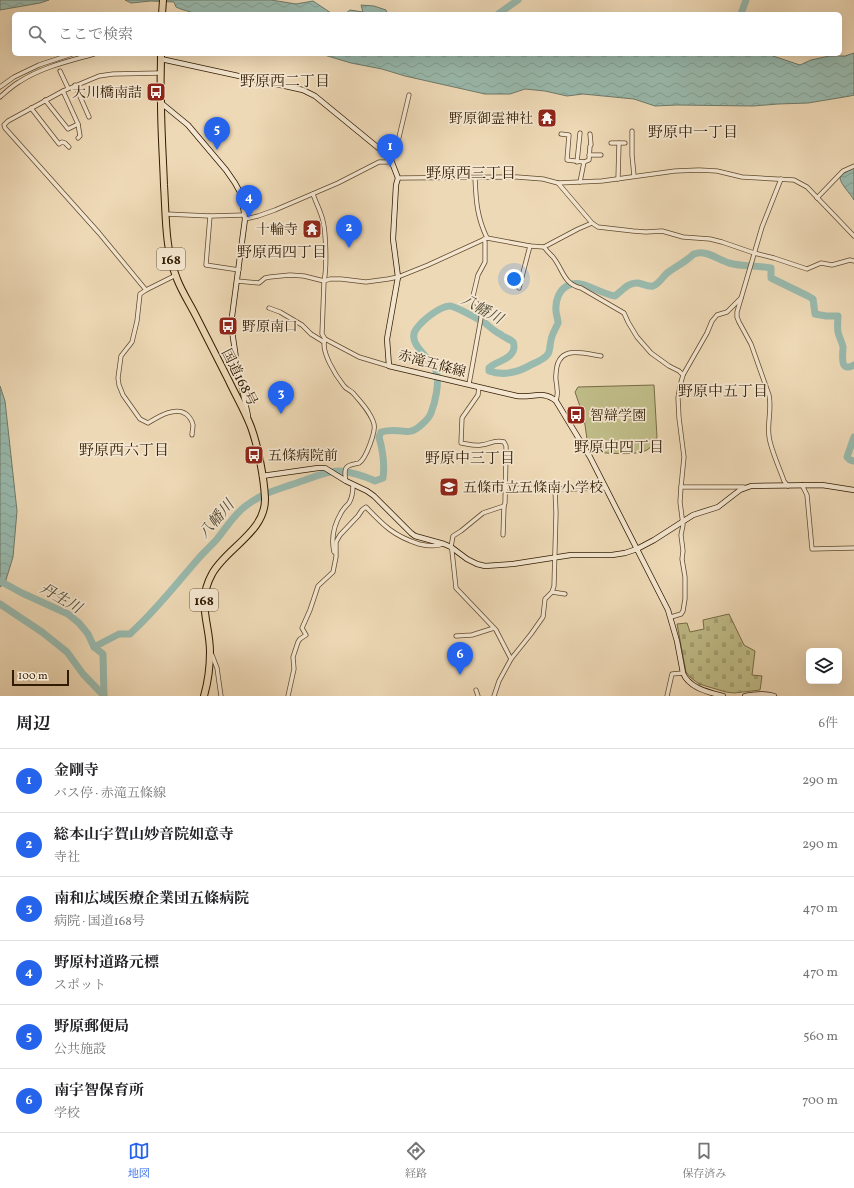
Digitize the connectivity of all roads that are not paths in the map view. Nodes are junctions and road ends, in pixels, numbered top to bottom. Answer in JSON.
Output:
{"nodes":[{"id":1,"x":163,"y":0,"type":"edge"},
{"id":2,"x":162,"y":12,"type":"edge"},
{"id":3,"x":66,"y":56,"type":"edge"},
{"id":4,"x":87,"y":56,"type":"edge"},
{"id":5,"x":161,"y":57,"type":"edge"},
{"id":6,"x":60,"y":71,"type":"dead end"},
{"id":7,"x":161,"y":73,"type":"junction"},
{"id":8,"x":75,"y":85,"type":"junction"},
{"id":9,"x":0,"y":87,"type":"edge"},
{"id":10,"x":68,"y":88,"type":"junction"},
{"id":11,"x":64,"y":90,"type":"junction"},
{"id":12,"x":409,"y":95,"type":"dead end"},
{"id":13,"x":0,"y":98,"type":"edge"},
{"id":14,"x":45,"y":100,"type":"junction"},
{"id":15,"x":160,"y":102,"type":"junction"},
{"id":16,"x":31,"y":108,"type":"junction"},
{"id":17,"x":89,"y":117,"type":"dead end"},
{"id":18,"x":78,"y":124,"type":"junction"},
{"id":19,"x":632,"y":131,"type":"dead end"},
{"id":20,"x":580,"y":133,"type":"dead end"},
{"id":21,"x":561,"y":134,"type":"dead end"},
{"id":22,"x":590,"y":134,"type":"dead end"},
{"id":23,"x":78,"y":138,"type":"dead end"},
{"id":24,"x":611,"y":143,"type":"dead end"},
{"id":25,"x":619,"y":143,"type":"junction"},
{"id":26,"x":625,"y":143,"type":"dead end"},
{"id":27,"x":69,"y":147,"type":"dead end"},
{"id":28,"x":589,"y":155,"type":"junction"},
{"id":29,"x":601,"y":155,"type":"dead end"},
{"id":30,"x":392,"y":160,"type":"junction"},
{"id":31,"x":577,"y":162,"type":"junction"},
{"id":32,"x":584,"y":162,"type":"junction"},
{"id":33,"x":854,"y":166,"type":"edge"},
{"id":34,"x":634,"y":176,"type":"junction"},
{"id":35,"x":398,"y":178,"type":"junction"},
{"id":36,"x":475,"y":178,"type":"junction"},
{"id":37,"x":618,"y":178,"type":"junction"},
{"id":38,"x":781,"y":179,"type":"junction"},
{"id":39,"x":580,"y":182,"type":"junction"},
{"id":40,"x":558,"y":183,"type":"junction"},
{"id":41,"x":313,"y":194,"type":"junction"},
{"id":42,"x":817,"y":198,"type":"junction"},
{"id":43,"x":166,"y":214,"type":"junction"},
{"id":44,"x":210,"y":216,"type":"junction"},
{"id":45,"x":245,"y":217,"type":"junction"},
{"id":46,"x":592,"y":223,"type":"junction"},
{"id":47,"x":854,"y":236,"type":"edge"},
{"id":48,"x":486,"y":239,"type":"junction"},
{"id":49,"x":530,"y":246,"type":"junction"},
{"id":50,"x":544,"y":247,"type":"junction"},
{"id":51,"x":754,"y":253,"type":"junction"},
{"id":52,"x":854,"y":261,"type":"edge"},
{"id":53,"x":239,"y":270,"type":"junction"},
{"id":54,"x":176,"y":276,"type":"junction"},
{"id":55,"x":398,"y":277,"type":"junction"},
{"id":56,"x":237,"y":280,"type":"junction"},
{"id":57,"x":324,"y":281,"type":"junction"},
{"id":58,"x":519,"y":288,"type":"dead end"},
{"id":59,"x":146,"y":290,"type":"junction"},
{"id":60,"x":741,"y":298,"type":"junction"},
{"id":61,"x":269,"y":308,"type":"dead end"},
{"id":62,"x":325,"y":341,"type":"junction"},
{"id":63,"x":601,"y":356,"type":"dead end"},
{"id":64,"x":389,"y":366,"type":"junction"},
{"id":65,"x":683,"y":375,"type":"junction"},
{"id":66,"x":469,"y":384,"type":"junction"},
{"id":67,"x":479,"y":387,"type":"junction"},
{"id":68,"x":556,"y":401,"type":"junction"},
{"id":69,"x":251,"y":427,"type":"junction"},
{"id":70,"x":192,"y":435,"type":"dead end"},
{"id":71,"x":262,"y":476,"type":"junction"},
{"id":72,"x":343,"y":477,"type":"junction"},
{"id":73,"x":354,"y":485,"type":"junction"},
{"id":74,"x":788,"y":486,"type":"junction"},
{"id":75,"x":802,"y":486,"type":"junction"},
{"id":76,"x":681,"y":487,"type":"junction"},
{"id":77,"x":746,"y":487,"type":"junction"},
{"id":78,"x":506,"y":488,"type":"junction"},
{"id":79,"x":606,"y":488,"type":"junction"},
{"id":80,"x":555,"y":489,"type":"junction"},
{"id":81,"x":854,"y":490,"type":"edge"},
{"id":82,"x":504,"y":506,"type":"junction"},
{"id":83,"x":682,"y":521,"type":"junction"},
{"id":84,"x":503,"y":534,"type":"dead end"},
{"id":85,"x":444,"y":544,"type":"junction"},
{"id":86,"x":451,"y":547,"type":"junction"},
{"id":87,"x":854,"y":548,"type":"edge"},
{"id":88,"x":637,"y":549,"type":"junction"},
{"id":89,"x":336,"y":557,"type":"junction"},
{"id":90,"x":555,"y":558,"type":"junction"},
{"id":91,"x":552,"y":592,"type":"junction"},
{"id":92,"x":566,"y":594,"type":"dead end"},
{"id":93,"x":671,"y":618,"type":"junction"},
{"id":94,"x":494,"y":628,"type":"junction"},
{"id":95,"x":456,"y":636,"type":"dead end"},
{"id":96,"x":210,"y":650,"type":"junction"},
{"id":97,"x":511,"y":659,"type":"junction"},
{"id":98,"x":683,"y":673,"type":"junction"},
{"id":99,"x":476,"y":690,"type":"dead end"},
{"id":100,"x":204,"y":696,"type":"edge"},
{"id":101,"x":221,"y":696,"type":"edge"},
{"id":102,"x":288,"y":696,"type":"edge"},
{"id":103,"x":478,"y":696,"type":"edge"},
{"id":104,"x":494,"y":696,"type":"edge"},
{"id":105,"x":666,"y":696,"type":"edge"},
{"id":106,"x":723,"y":696,"type":"edge"},
{"id":107,"x":744,"y":696,"type":"edge"},
{"id":108,"x":774,"y":696,"type":"edge"}],
"edges":[{"from":1,"to":2,"type":"highway"},
{"from":3,"to":9,"type":"street"},
{"from":4,"to":13,"type":"street"},
{"from":5,"to":7,"type":"highway","name":"国道168号","number":"168"},
{"from":5,"to":30,"type":"main road"},
{"from":6,"to":10,"type":"street"},
{"from":7,"to":8,"type":"street"},
{"from":7,"to":15,"type":"highway","name":"国道168号","number":"168"},
{"from":8,"to":10,"type":"street"},
{"from":8,"to":17,"type":"street"},
{"from":10,"to":11,"type":"street"},
{"from":11,"to":14,"type":"street"},
{"from":11,"to":18,"type":"street"},
{"from":12,"to":30,"type":"street"},
{"from":14,"to":16,"type":"street"},
{"from":14,"to":18,"type":"street"},
{"from":15,"to":43,"type":"highway","name":"国道168号","number":"168"},
{"from":15,"to":45,"type":"main road"},
{"from":16,"to":27,"type":"street"},
{"from":16,"to":59,"type":"street"},
{"from":18,"to":23,"type":"street"},
{"from":19,"to":34,"type":"street"},
{"from":20,"to":31,"type":"street"},
{"from":21,"to":31,"type":"street"},
{"from":22,"to":28,"type":"street"},
{"from":24,"to":25,"type":"street"},
{"from":25,"to":26,"type":"street"},
{"from":25,"to":37,"type":"street"},
{"from":28,"to":29,"type":"street"},
{"from":28,"to":32,"type":"street"},
{"from":30,"to":35,"type":"main road","name":"赤滝五條線"},
{"from":30,"to":41,"type":"street"},
{"from":31,"to":32,"type":"street"},
{"from":32,"to":39,"type":"street"},
{"from":33,"to":42,"type":"street"},
{"from":34,"to":37,"type":"street"},
{"from":34,"to":38,"type":"street"},
{"from":35,"to":36,"type":"street"},
{"from":35,"to":55,"type":"main road","name":"赤滝五條線"},
{"from":36,"to":40,"type":"street"},
{"from":36,"to":48,"type":"street"},
{"from":37,"to":39,"type":"street"},
{"from":38,"to":42,"type":"street"},
{"from":38,"to":51,"type":"street"},
{"from":39,"to":40,"type":"street"},
{"from":40,"to":46,"type":"street"},
{"from":41,"to":45,"type":"street"},
{"from":41,"to":57,"type":"street"},
{"from":42,"to":47,"type":"street"},
{"from":43,"to":44,"type":"street"},
{"from":43,"to":54,"type":"highway","name":"国道168号","number":"168"},
{"from":44,"to":45,"type":"street"},
{"from":44,"to":53,"type":"street"},
{"from":45,"to":53,"type":"main road"},
{"from":46,"to":50,"type":"street"},
{"from":46,"to":51,"type":"street"},
{"from":48,"to":49,"type":"street"},
{"from":48,"to":55,"type":"street"},
{"from":48,"to":66,"type":"street"},
{"from":49,"to":50,"type":"street"},
{"from":49,"to":58,"type":"street"},
{"from":50,"to":65,"type":"street"},
{"from":51,"to":52,"type":"street"},
{"from":51,"to":60,"type":"street"},
{"from":53,"to":56,"type":"main road"},
{"from":54,"to":59,"type":"street"},
{"from":54,"to":69,"type":"highway","name":"国道168号","number":"168"},
{"from":55,"to":57,"type":"street"},
{"from":55,"to":64,"type":"main road","name":"赤滝五條線"},
{"from":56,"to":57,"type":"street"},
{"from":56,"to":69,"type":"main road"},
{"from":57,"to":62,"type":"street"},
{"from":59,"to":70,"type":"street"},
{"from":60,"to":65,"type":"street"},
{"from":60,"to":74,"type":"street"},
{"from":61,"to":62,"type":"street"},
{"from":62,"to":64,"type":"street"},
{"from":62,"to":72,"type":"street"},
{"from":63,"to":68,"type":"street"},
{"from":64,"to":66,"type":"main road","name":"赤滝五條線"},
{"from":65,"to":76,"type":"street"},
{"from":66,"to":67,"type":"main road","name":"赤滝五條線"},
{"from":67,"to":68,"type":"main road","name":"赤滝五條線"},
{"from":67,"to":78,"type":"street"},
{"from":68,"to":79,"type":"main road"},
{"from":69,"to":71,"type":"highway","name":"国道168号","number":"168"},
{"from":71,"to":72,"type":"main road"},
{"from":71,"to":96,"type":"highway","name":"国道168号","number":"168"},
{"from":72,"to":73,"type":"main road"},
{"from":73,"to":85,"type":"main road"},
{"from":73,"to":89,"type":"street"},
{"from":74,"to":75,"type":"main road"},
{"from":74,"to":77,"type":"main road"},
{"from":75,"to":81,"type":"main road"},
{"from":75,"to":87,"type":"street"},
{"from":76,"to":77,"type":"street"},
{"from":76,"to":83,"type":"street"},
{"from":77,"to":83,"type":"main road"},
{"from":78,"to":80,"type":"street"},
{"from":78,"to":82,"type":"street"},
{"from":79,"to":80,"type":"street"},
{"from":79,"to":88,"type":"main road"},
{"from":80,"to":90,"type":"street"},
{"from":82,"to":84,"type":"street"},
{"from":82,"to":86,"type":"street"},
{"from":83,"to":88,"type":"main road"},
{"from":83,"to":93,"type":"street"},
{"from":85,"to":86,"type":"main road"},
{"from":85,"to":89,"type":"street"},
{"from":86,"to":90,"type":"main road"},
{"from":86,"to":94,"type":"street"},
{"from":88,"to":90,"type":"main road"},
{"from":88,"to":93,"type":"main road"},
{"from":89,"to":102,"type":"street"},
{"from":90,"to":91,"type":"street"},
{"from":91,"to":92,"type":"street"},
{"from":91,"to":97,"type":"street"},
{"from":93,"to":98,"type":"main road"},
{"from":94,"to":95,"type":"street"},
{"from":94,"to":97,"type":"street"},
{"from":96,"to":100,"type":"highway","name":"国道168号","number":"168"},
{"from":96,"to":101,"type":"street"},
{"from":97,"to":104,"type":"street"},
{"from":98,"to":105,"type":"street"},
{"from":98,"to":106,"type":"main road"},
{"from":99,"to":103,"type":"street"},
{"from":107,"to":108,"type":"main road"}]}
